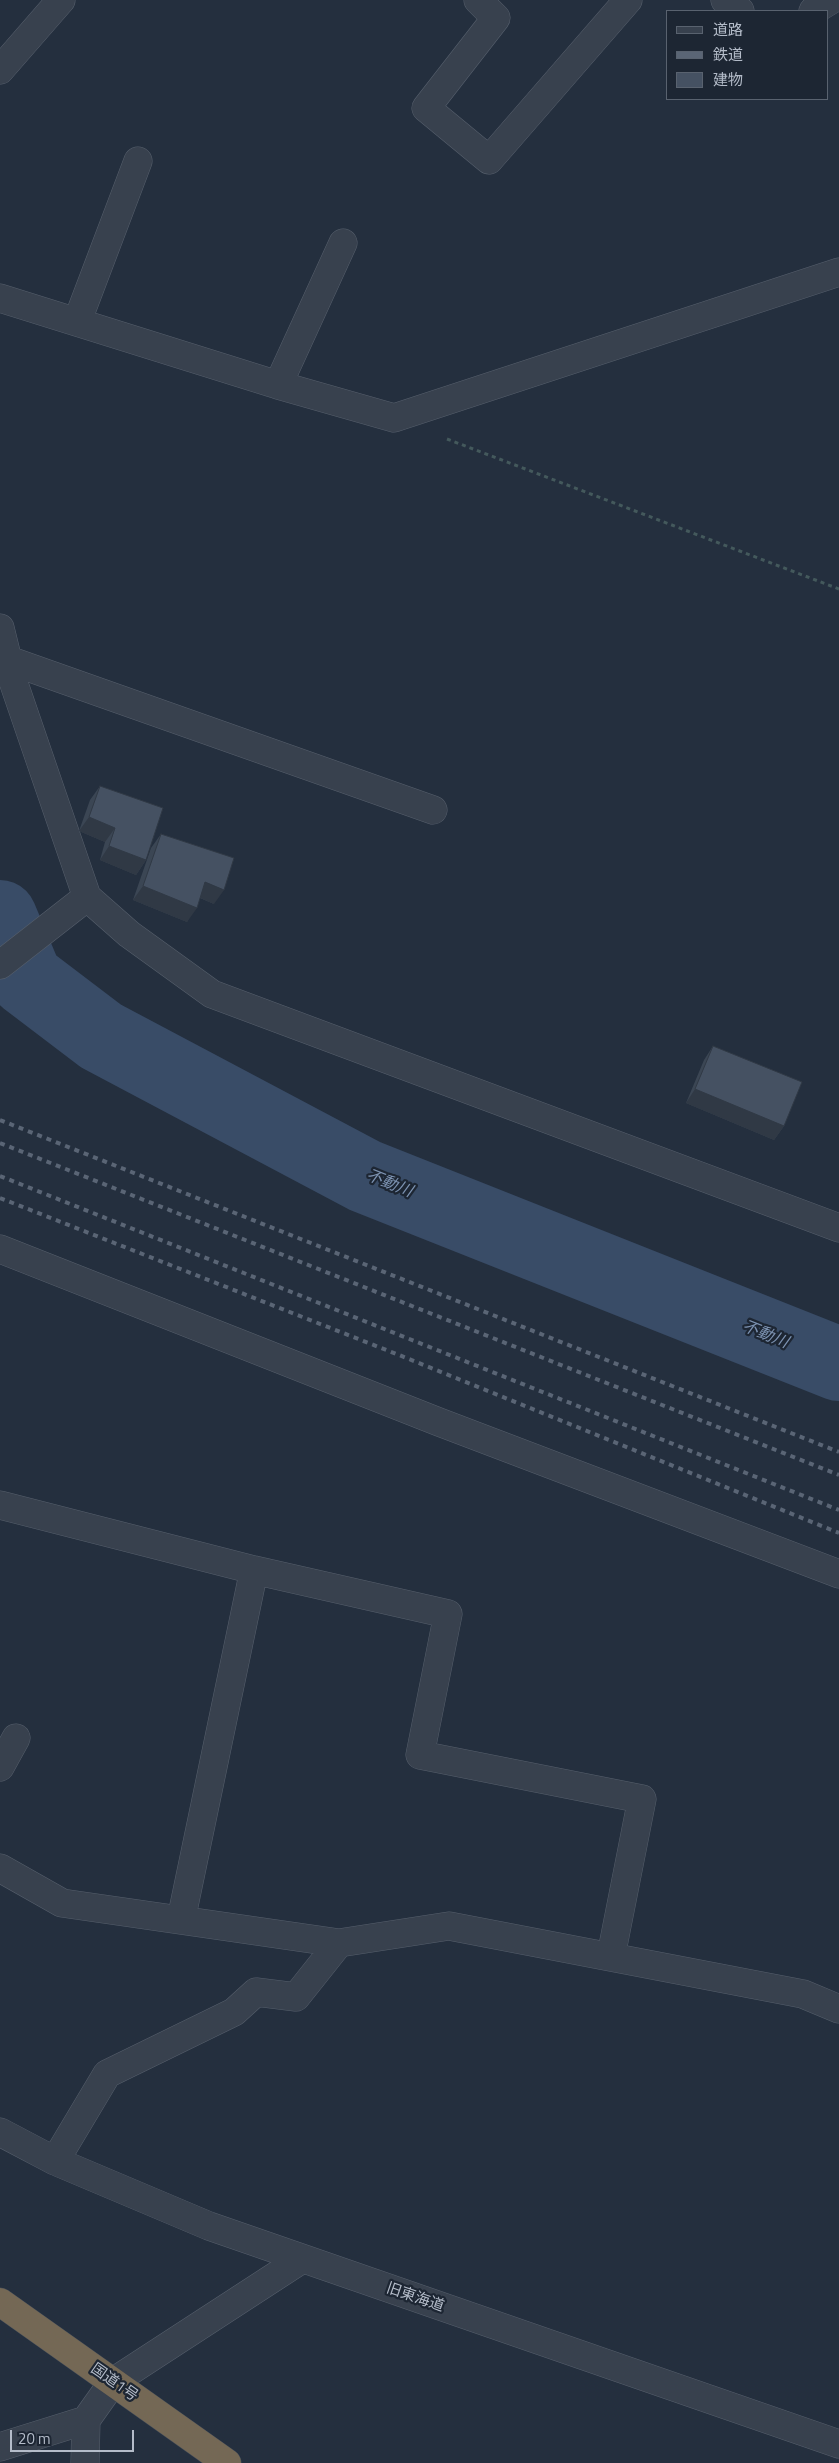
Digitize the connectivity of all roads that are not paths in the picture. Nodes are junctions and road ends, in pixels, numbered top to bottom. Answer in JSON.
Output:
{"nodes":[{"id":1,"x":61,"y":0,"type":"edge"},
{"id":2,"x":478,"y":0,"type":"edge"},
{"id":3,"x":628,"y":0,"type":"edge"},
{"id":4,"x":725,"y":0,"type":"edge"},
{"id":5,"x":831,"y":0,"type":"edge"},
{"id":6,"x":739,"y":10,"type":"edge"},
{"id":7,"x":815,"y":10,"type":"edge"},
{"id":8,"x":0,"y":70,"type":"edge"},
{"id":9,"x":138,"y":161,"type":"dead end"},
{"id":10,"x":343,"y":243,"type":"dead end"},
{"id":11,"x":839,"y":272,"type":"edge"},
{"id":12,"x":0,"y":298,"type":"edge"},
{"id":13,"x":77,"y":322,"type":"junction"},
{"id":14,"x":278,"y":385,"type":"junction"},
{"id":15,"x":0,"y":628,"type":"edge"},
{"id":16,"x":8,"y":660,"type":"junction"},
{"id":17,"x":434,"y":810,"type":"dead end"},
{"id":18,"x":87,"y":897,"type":"junction"},
{"id":19,"x":0,"y":965,"type":"edge"},
{"id":20,"x":839,"y":1228,"type":"edge"},
{"id":21,"x":0,"y":1249,"type":"edge"},
{"id":22,"x":0,"y":1506,"type":"edge"},
{"id":23,"x":254,"y":1570,"type":"junction"},
{"id":24,"x":839,"y":1574,"type":"edge"},
{"id":25,"x":16,"y":1738,"type":"dead end"},
{"id":26,"x":0,"y":1767,"type":"edge"},
{"id":27,"x":0,"y":1868,"type":"edge"},
{"id":28,"x":181,"y":1920,"type":"junction"},
{"id":29,"x":339,"y":1943,"type":"junction"},
{"id":30,"x":611,"y":1956,"type":"junction"},
{"id":31,"x":839,"y":2009,"type":"edge"},
{"id":32,"x":0,"y":2132,"type":"edge"},
{"id":33,"x":55,"y":2161,"type":"junction"},
{"id":34,"x":302,"y":2259,"type":"junction"},
{"id":35,"x":0,"y":2302,"type":"edge"},
{"id":36,"x":113,"y":2382,"type":"junction"},
{"id":37,"x":86,"y":2420,"type":"junction"},
{"id":38,"x":837,"y":2437,"type":"edge"},
{"id":39,"x":0,"y":2446,"type":"edge"},
{"id":40,"x":85,"y":2463,"type":"edge"},
{"id":41,"x":227,"y":2463,"type":"edge"}],
"edges":[{"from":1,"to":8,"type":"street"},
{"from":2,"to":3,"type":"street"},
{"from":4,"to":6,"type":"street"},
{"from":5,"to":7,"type":"street"},
{"from":9,"to":13,"type":"street"},
{"from":10,"to":14,"type":"street"},
{"from":11,"to":14,"type":"street"},
{"from":12,"to":13,"type":"street"},
{"from":13,"to":14,"type":"street"},
{"from":15,"to":16,"type":"street"},
{"from":16,"to":17,"type":"street"},
{"from":16,"to":18,"type":"street"},
{"from":18,"to":19,"type":"street"},
{"from":18,"to":20,"type":"street"},
{"from":21,"to":24,"type":"street"},
{"from":22,"to":23,"type":"street"},
{"from":23,"to":28,"type":"street"},
{"from":23,"to":30,"type":"street"},
{"from":25,"to":26,"type":"street"},
{"from":27,"to":28,"type":"street"},
{"from":28,"to":29,"type":"street"},
{"from":29,"to":30,"type":"street"},
{"from":29,"to":33,"type":"street"},
{"from":30,"to":31,"type":"street"},
{"from":32,"to":33,"type":"street","name":"旧東海道"},
{"from":33,"to":34,"type":"street","name":"旧東海道"},
{"from":34,"to":36,"type":"street"},
{"from":34,"to":38,"type":"street","name":"旧東海道"},
{"from":35,"to":36,"type":"highway","name":"国道1号"},
{"from":36,"to":37,"type":"street"},
{"from":36,"to":41,"type":"highway","name":"国道1号"},
{"from":37,"to":39,"type":"street"},
{"from":37,"to":40,"type":"street"}]}
